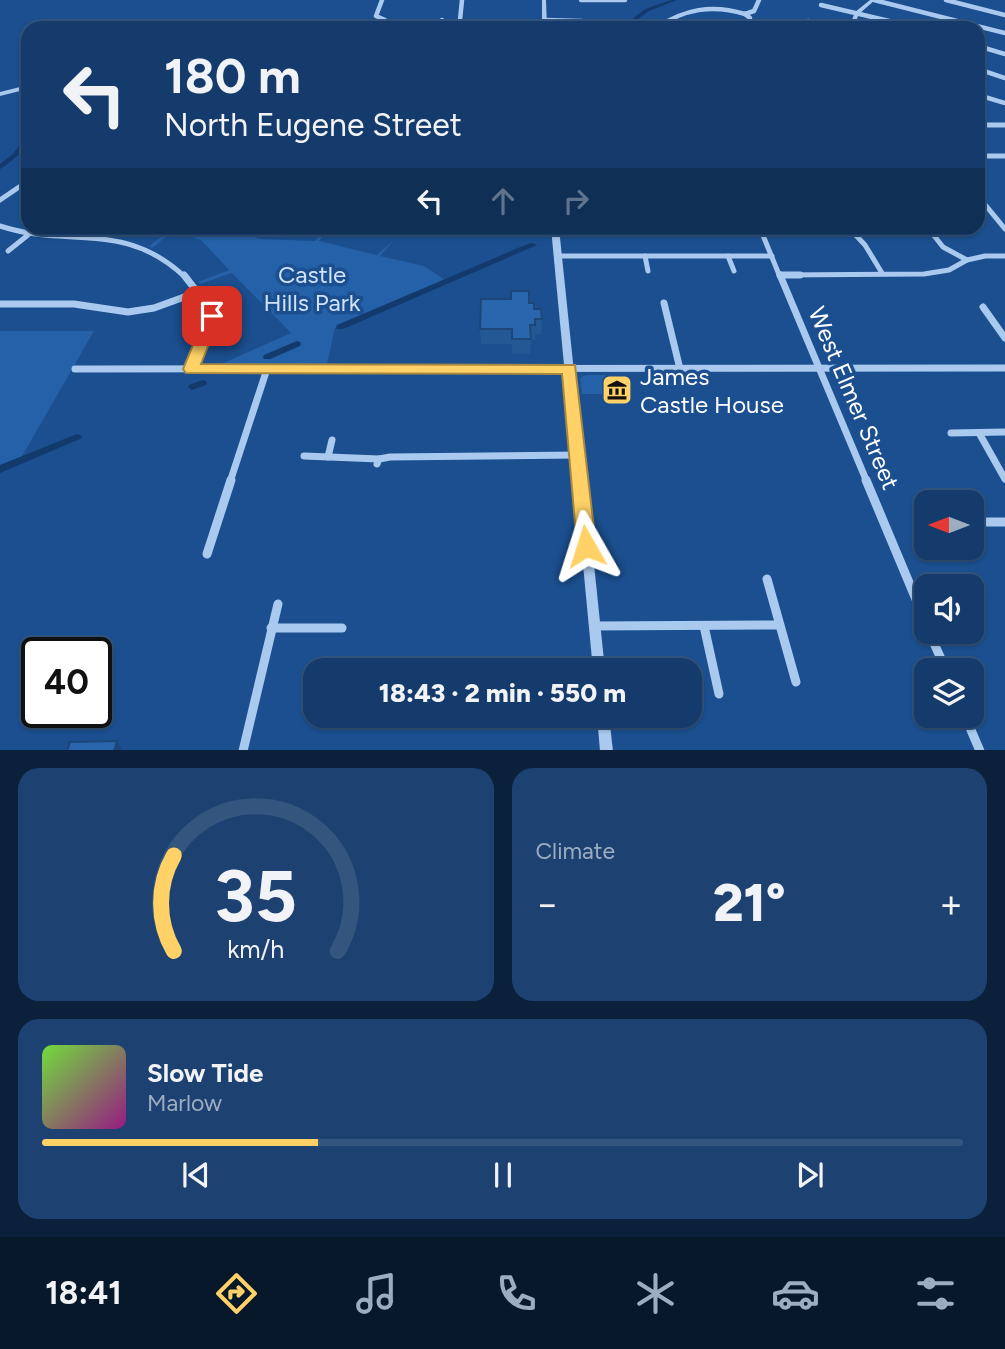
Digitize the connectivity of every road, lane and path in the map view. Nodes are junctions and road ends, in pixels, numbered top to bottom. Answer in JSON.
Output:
{"nodes":[{"id":1,"x":382,"y":0,"type":"edge"},
{"id":2,"x":462,"y":0,"type":"edge"},
{"id":3,"x":544,"y":0,"type":"edge"},
{"id":4,"x":581,"y":0,"type":"edge"},
{"id":5,"x":625,"y":0,"type":"edge"},
{"id":6,"x":759,"y":0,"type":"edge"},
{"id":7,"x":874,"y":0,"type":"edge"},
{"id":8,"x":946,"y":0,"type":"edge"},
{"id":9,"x":821,"y":5,"type":"dead end"},
{"id":10,"x":857,"y":13,"type":"junction"},
{"id":11,"x":745,"y":14,"type":"junction"},
{"id":12,"x":1005,"y":15,"type":"edge"},
{"id":13,"x":382,"y":19,"type":"junction"},
{"id":14,"x":442,"y":20,"type":"joint"},
{"id":15,"x":460,"y":20,"type":"junction"},
{"id":16,"x":545,"y":20,"type":"junction"},
{"id":17,"x":376,"y":21,"type":"edge"},
{"id":18,"x":582,"y":21,"type":"edge"},
{"id":19,"x":666,"y":21,"type":"edge"},
{"id":20,"x":749,"y":21,"type":"edge"},
{"id":21,"x":853,"y":21,"type":"edge"},
{"id":22,"x":890,"y":21,"type":"edge"},
{"id":23,"x":957,"y":21,"type":"edge"},
{"id":24,"x":985,"y":28,"type":"edge"},
{"id":25,"x":1005,"y":33,"type":"edge"},
{"id":26,"x":985,"y":48,"type":"edge"},
{"id":27,"x":1005,"y":54,"type":"edge"},
{"id":28,"x":985,"y":71,"type":"edge"},
{"id":29,"x":1005,"y":78,"type":"edge"},
{"id":30,"x":21,"y":89,"type":"edge"},
{"id":31,"x":0,"y":94,"type":"edge"},
{"id":32,"x":985,"y":97,"type":"edge"},
{"id":33,"x":1005,"y":103,"type":"edge"},
{"id":34,"x":985,"y":125,"type":"edge"},
{"id":35,"x":1005,"y":125,"type":"edge"},
{"id":36,"x":985,"y":156,"type":"edge"},
{"id":37,"x":1005,"y":156,"type":"edge"},
{"id":38,"x":21,"y":186,"type":"edge"},
{"id":39,"x":0,"y":200,"type":"edge"},
{"id":40,"x":985,"y":205,"type":"edge"},
{"id":41,"x":0,"y":226,"type":"edge"},
{"id":42,"x":1005,"y":229,"type":"edge"},
{"id":43,"x":21,"y":233,"type":"edge"},
{"id":44,"x":28,"y":235,"type":"joint"},
{"id":45,"x":556,"y":235,"type":"edge"},
{"id":46,"x":763,"y":235,"type":"edge"},
{"id":47,"x":856,"y":235,"type":"edge"},
{"id":48,"x":934,"y":235,"type":"edge"},
{"id":49,"x":8,"y":251,"type":"dead end"},
{"id":50,"x":558,"y":256,"type":"junction"},
{"id":51,"x":645,"y":256,"type":"junction"},
{"id":52,"x":728,"y":256,"type":"junction"},
{"id":53,"x":772,"y":256,"type":"junction"},
{"id":54,"x":1005,"y":256,"type":"edge"},
{"id":55,"x":967,"y":260,"type":"junction"},
{"id":56,"x":648,"y":271,"type":"dead end"},
{"id":57,"x":734,"y":271,"type":"dead end"},
{"id":58,"x":881,"y":273,"type":"junction"},
{"id":59,"x":780,"y":275,"type":"junction"},
{"id":60,"x":198,"y":292,"type":"junction"},
{"id":61,"x":70,"y":293,"type":"dead end"},
{"id":62,"x":664,"y":303,"type":"dead end"},
{"id":63,"x":0,"y":304,"type":"edge"},
{"id":64,"x":63,"y":304,"type":"junction"},
{"id":65,"x":983,"y":307,"type":"dead end"},
{"id":66,"x":208,"y":328,"type":"junction"},
{"id":67,"x":223,"y":328,"type":"dead end"},
{"id":68,"x":1005,"y":338,"type":"edge"},
{"id":69,"x":1005,"y":368,"type":"edge"},
{"id":70,"x":75,"y":369,"type":"dead end"},
{"id":71,"x":191,"y":369,"type":"junction"},
{"id":72,"x":267,"y":369,"type":"junction"},
{"id":73,"x":570,"y":369,"type":"junction"},
{"id":74,"x":680,"y":369,"type":"junction"},
{"id":75,"x":819,"y":369,"type":"junction"},
{"id":76,"x":1005,"y":432,"type":"edge"},
{"id":77,"x":951,"y":433,"type":"dead end"},
{"id":78,"x":979,"y":433,"type":"junction"},
{"id":79,"x":332,"y":440,"type":"dead end"},
{"id":80,"x":578,"y":455,"type":"junction"},
{"id":81,"x":304,"y":456,"type":"dead end"},
{"id":82,"x":328,"y":457,"type":"junction"},
{"id":83,"x":1005,"y":479,"type":"edge"},
{"id":84,"x":984,"y":522,"type":"edge"},
{"id":85,"x":1005,"y":522,"type":"edge"},
{"id":86,"x":207,"y":554,"type":"dead end"},
{"id":87,"x":766,"y":579,"type":"dead end"},
{"id":88,"x":914,"y":595,"type":"edge"},
{"id":89,"x":278,"y":604,"type":"dead end"},
{"id":90,"x":779,"y":625,"type":"junction"},
{"id":91,"x":594,"y":626,"type":"junction"},
{"id":92,"x":704,"y":626,"type":"junction"},
{"id":93,"x":271,"y":628,"type":"junction"},
{"id":94,"x":342,"y":628,"type":"dead end"},
{"id":95,"x":598,"y":658,"type":"edge"},
{"id":96,"x":796,"y":682,"type":"dead end"},
{"id":97,"x":719,"y":694,"type":"dead end"},
{"id":98,"x":604,"y":728,"type":"edge"},
{"id":99,"x":970,"y":728,"type":"edge"},
{"id":100,"x":243,"y":750,"type":"edge"},
{"id":101,"x":607,"y":750,"type":"edge"},
{"id":102,"x":981,"y":750,"type":"edge"}],
"edges":[{"from":1,"to":13,"type":"street"},
{"from":2,"to":15,"type":"street"},
{"from":3,"to":16,"type":"street"},
{"from":4,"to":5,"type":"street"},
{"from":6,"to":11,"type":"street"},
{"from":7,"to":10,"type":"street"},
{"from":7,"to":23,"type":"street"},
{"from":8,"to":12,"type":"street"},
{"from":9,"to":10,"type":"street"},
{"from":10,"to":21,"type":"street"},
{"from":10,"to":22,"type":"street"},
{"from":11,"to":19,"type":"street"},
{"from":11,"to":20,"type":"street"},
{"from":13,"to":14,"type":"street"},
{"from":13,"to":17,"type":"street"},
{"from":14,"to":15,"type":"street"},
{"from":15,"to":16,"type":"street"},
{"from":16,"to":18,"type":"street"},
{"from":24,"to":25,"type":"street"},
{"from":26,"to":27,"type":"street"},
{"from":28,"to":29,"type":"street"},
{"from":30,"to":31,"type":"street"},
{"from":32,"to":33,"type":"street"},
{"from":34,"to":35,"type":"street"},
{"from":36,"to":37,"type":"street"},
{"from":38,"to":39,"type":"street"},
{"from":40,"to":42,"type":"street"},
{"from":41,"to":43,"type":"street"},
{"from":44,"to":49,"type":"street"},
{"from":44,"to":60,"type":"street"},
{"from":45,"to":50,"type":"street"},
{"from":46,"to":53,"type":"street","name":"West Elmer Street"},
{"from":47,"to":58,"type":"street"},
{"from":48,"to":55,"type":"street"},
{"from":50,"to":51,"type":"street"},
{"from":50,"to":73,"type":"street"},
{"from":51,"to":52,"type":"street"},
{"from":51,"to":56,"type":"street"},
{"from":52,"to":53,"type":"street"},
{"from":52,"to":57,"type":"street"},
{"from":53,"to":59,"type":"street","name":"West Elmer Street"},
{"from":54,"to":55,"type":"street"},
{"from":55,"to":58,"type":"street"},
{"from":58,"to":59,"type":"street"},
{"from":59,"to":75,"type":"street","name":"West Elmer Street"},
{"from":60,"to":64,"type":"street"},
{"from":60,"to":66,"type":"street"},
{"from":61,"to":64,"type":"street"},
{"from":62,"to":74,"type":"street"},
{"from":63,"to":64,"type":"street"},
{"from":65,"to":68,"type":"street"},
{"from":66,"to":67,"type":"street"},
{"from":66,"to":71,"type":"street"},
{"from":69,"to":75,"type":"street"},
{"from":70,"to":71,"type":"street"},
{"from":71,"to":72,"type":"street"},
{"from":72,"to":73,"type":"street"},
{"from":72,"to":86,"type":"street"},
{"from":73,"to":74,"type":"street"},
{"from":73,"to":80,"type":"street"},
{"from":74,"to":75,"type":"street"},
{"from":75,"to":88,"type":"street","name":"West Elmer Street"},
{"from":76,"to":78,"type":"street"},
{"from":77,"to":78,"type":"street"},
{"from":78,"to":83,"type":"street"},
{"from":79,"to":82,"type":"street"},
{"from":80,"to":82,"type":"street"},
{"from":80,"to":91,"type":"street"},
{"from":81,"to":82,"type":"street"},
{"from":84,"to":85,"type":"street"},
{"from":87,"to":90,"type":"street"},
{"from":89,"to":93,"type":"street"},
{"from":90,"to":92,"type":"street"},
{"from":90,"to":96,"type":"street"},
{"from":91,"to":92,"type":"street"},
{"from":91,"to":95,"type":"street"},
{"from":92,"to":97,"type":"street"},
{"from":93,"to":94,"type":"street"},
{"from":93,"to":100,"type":"street"},
{"from":98,"to":101,"type":"street"},
{"from":99,"to":102,"type":"street"}]}
